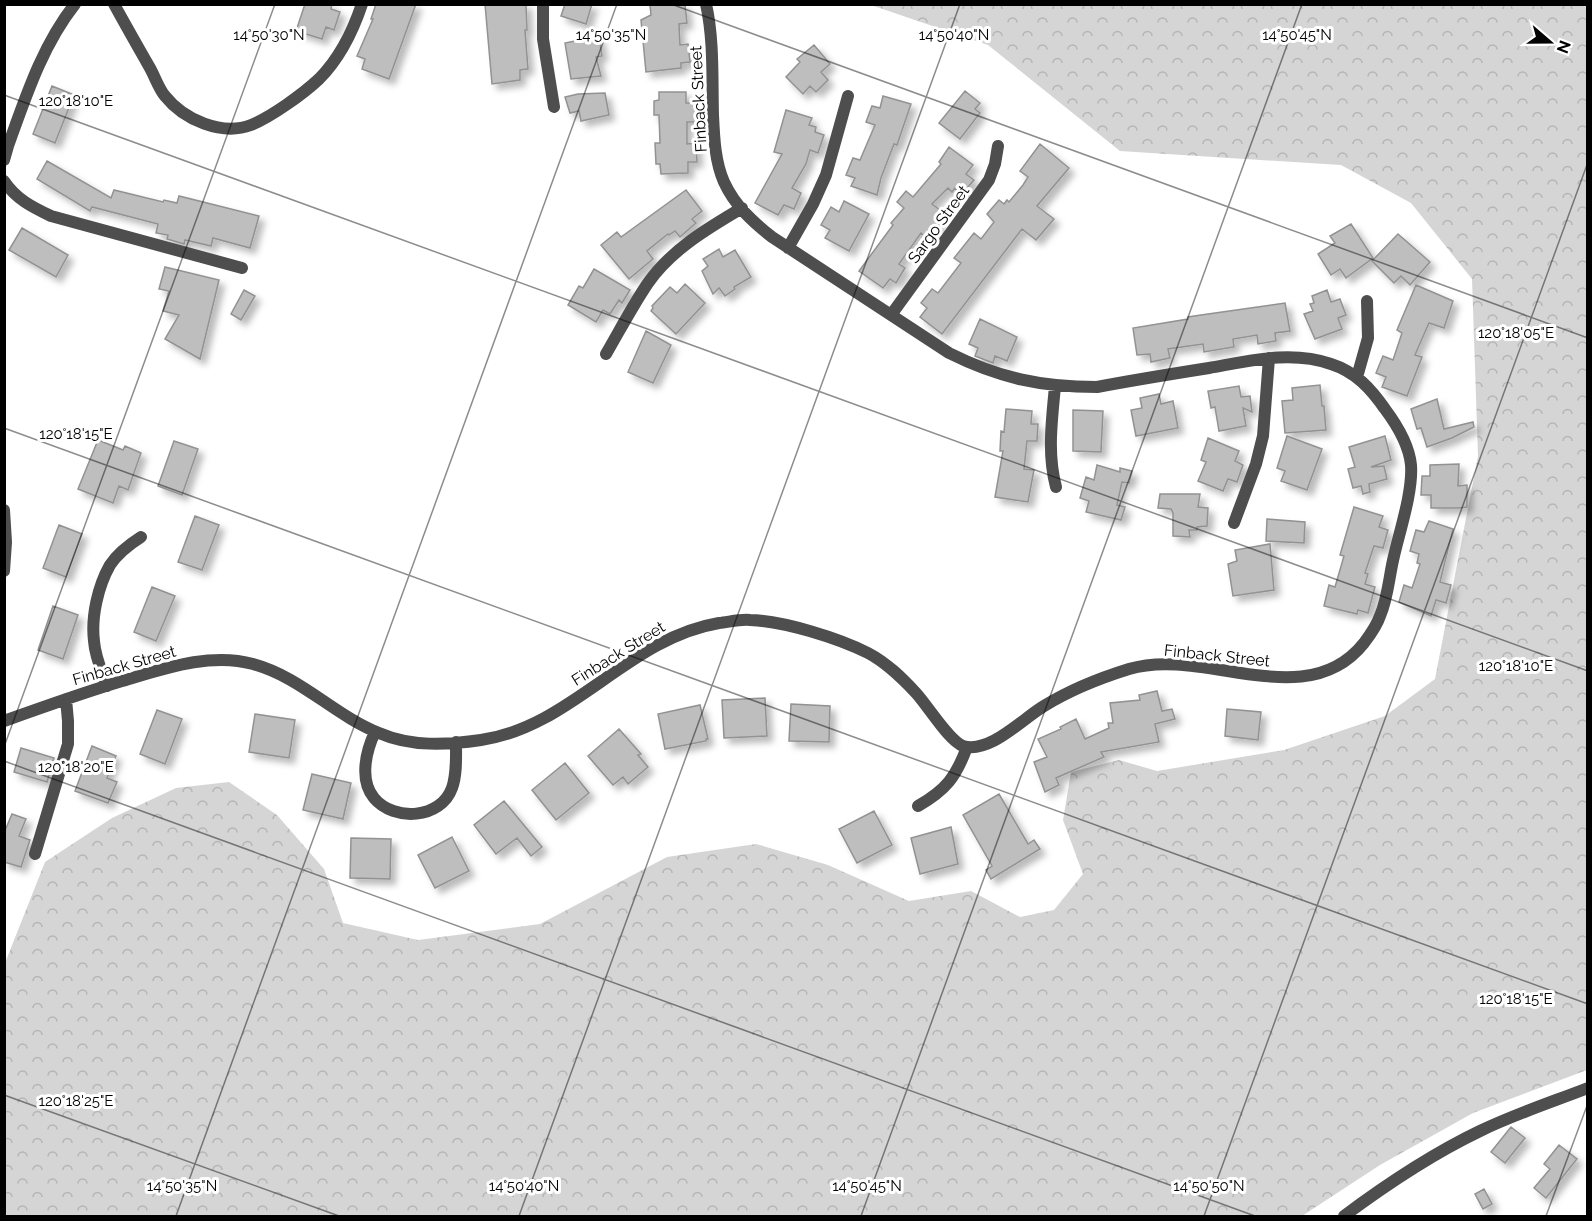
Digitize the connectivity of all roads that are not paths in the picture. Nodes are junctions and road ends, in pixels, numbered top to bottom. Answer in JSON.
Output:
{"nodes":[{"id":1,"x":75,"y":4,"type":"edge"},
{"id":2,"x":114,"y":4,"type":"edge"},
{"id":3,"x":362,"y":4,"type":"edge"},
{"id":4,"x":543,"y":4,"type":"edge"},
{"id":5,"x":706,"y":4,"type":"edge"},
{"id":6,"x":849,"y":96,"type":"dead end"},
{"id":7,"x":554,"y":107,"type":"dead end"},
{"id":8,"x":6,"y":145,"type":"edge"},
{"id":9,"x":998,"y":146,"type":"dead end"},
{"id":10,"x":4,"y":160,"type":"edge"},
{"id":11,"x":4,"y":181,"type":"edge"},
{"id":12,"x":742,"y":208,"type":"junction"},
{"id":13,"x":788,"y":248,"type":"junction"},
{"id":14,"x":242,"y":268,"type":"dead end"},
{"id":15,"x":1367,"y":301,"type":"dead end"},
{"id":16,"x":891,"y":315,"type":"junction"},
{"id":17,"x":606,"y":354,"type":"dead end"},
{"id":18,"x":1269,"y":358,"type":"junction"},
{"id":19,"x":1357,"y":377,"type":"junction"},
{"id":20,"x":1055,"y":386,"type":"junction"},
{"id":21,"x":1056,"y":487,"type":"dead end"},
{"id":22,"x":4,"y":510,"type":"edge"},
{"id":23,"x":1234,"y":523,"type":"dead end"},
{"id":24,"x":141,"y":537,"type":"dead end"},
{"id":25,"x":4,"y":571,"type":"edge"},
{"id":26,"x":107,"y":686,"type":"junction"},
{"id":27,"x":66,"y":699,"type":"junction"},
{"id":28,"x":4,"y":721,"type":"edge"},
{"id":29,"x":375,"y":732,"type":"junction"},
{"id":30,"x":456,"y":742,"type":"junction"},
{"id":31,"x":967,"y":747,"type":"junction"},
{"id":32,"x":918,"y":806,"type":"dead end"},
{"id":33,"x":35,"y":854,"type":"dead end"},
{"id":34,"x":1587,"y":1088,"type":"edge"},
{"id":35,"x":1344,"y":1216,"type":"edge"}],
"edges":[{"from":1,"to":8,"type":"street"},
{"from":2,"to":3,"type":"street"},
{"from":4,"to":7,"type":"street"},
{"from":5,"to":12,"type":"street","name":"Finback Street"},
{"from":6,"to":13,"type":"street"},
{"from":8,"to":10,"type":"street"},
{"from":9,"to":16,"type":"street","name":"Sargo Street"},
{"from":11,"to":14,"type":"street"},
{"from":12,"to":13,"type":"street","name":"Finback Street"},
{"from":12,"to":17,"type":"street"},
{"from":13,"to":16,"type":"street","name":"Finback Street"},
{"from":15,"to":19,"type":"street"},
{"from":16,"to":20,"type":"street","name":"Finback Street"},
{"from":18,"to":19,"type":"street","name":"Finback Street"},
{"from":18,"to":20,"type":"street","name":"Finback Street"},
{"from":18,"to":23,"type":"street"},
{"from":19,"to":31,"type":"street","name":"Finback Street"},
{"from":20,"to":21,"type":"street"},
{"from":22,"to":25,"type":"street"},
{"from":24,"to":26,"type":"street"},
{"from":26,"to":27,"type":"street","name":"Finback Street"},
{"from":26,"to":29,"type":"street","name":"Finback Street"},
{"from":27,"to":28,"type":"street","name":"Finback Street"},
{"from":27,"to":33,"type":"street"},
{"from":29,"to":30,"type":"street","name":"Finback Street"},
{"from":29,"to":30,"type":"street"},
{"from":30,"to":31,"type":"street","name":"Finback Street"},
{"from":31,"to":32,"type":"street"},
{"from":34,"to":35,"type":"street"}]}
